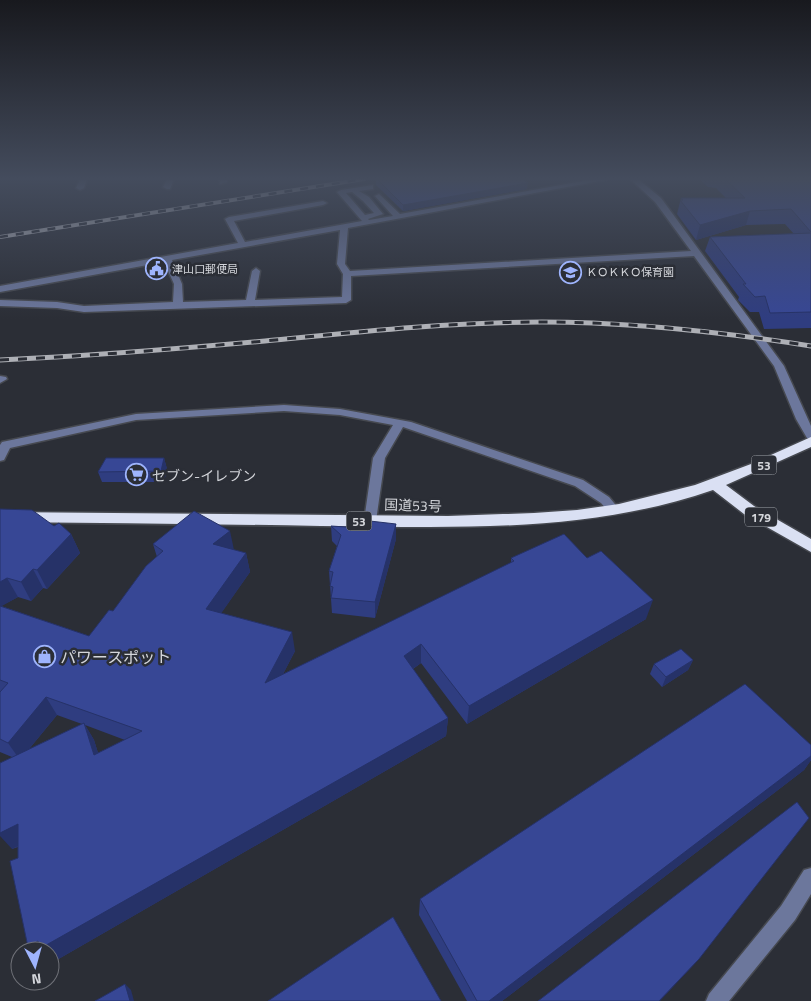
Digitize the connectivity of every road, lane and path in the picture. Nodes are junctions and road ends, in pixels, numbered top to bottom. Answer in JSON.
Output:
{"nodes":[{"id":1,"x":233,"y":226,"type":"edge"},
{"id":2,"x":344,"y":226,"type":"joint"},
{"id":3,"x":676,"y":226,"type":"edge"},
{"id":4,"x":243,"y":245,"type":"junction"},
{"id":5,"x":696,"y":253,"type":"junction"},
{"id":6,"x":166,"y":260,"type":"junction"},
{"id":7,"x":256,"y":271,"type":"dead end"},
{"id":8,"x":347,"y":274,"type":"junction"},
{"id":9,"x":0,"y":289,"type":"edge"},
{"id":10,"x":250,"y":302,"type":"junction"},
{"id":11,"x":0,"y":303,"type":"edge"},
{"id":12,"x":178,"y":305,"type":"junction"},
{"id":13,"x":400,"y":423,"type":"junction"},
{"id":14,"x":811,"y":434,"type":"edge"},
{"id":15,"x":811,"y":441,"type":"edge"},
{"id":16,"x":3,"y":445,"type":"edge"},
{"id":17,"x":0,"y":457,"type":"edge"},
{"id":18,"x":715,"y":484,"type":"junction"},
{"id":19,"x":613,"y":509,"type":"junction"},
{"id":20,"x":0,"y":517,"type":"edge"},
{"id":21,"x":370,"y":521,"type":"junction"},
{"id":22,"x":811,"y":546,"type":"edge"},
{"id":23,"x":811,"y":877,"type":"edge"},
{"id":24,"x":716,"y":1001,"type":"edge"}],
"edges":[{"from":1,"to":4,"type":"street"},
{"from":2,"to":4,"type":"street"},
{"from":2,"to":8,"type":"street"},
{"from":3,"to":5,"type":"street"},
{"from":4,"to":6,"type":"street"},
{"from":5,"to":8,"type":"street"},
{"from":5,"to":14,"type":"street"},
{"from":6,"to":9,"type":"street"},
{"from":6,"to":12,"type":"street"},
{"from":7,"to":10,"type":"street"},
{"from":8,"to":10,"type":"street"},
{"from":10,"to":12,"type":"street"},
{"from":11,"to":12,"type":"street"},
{"from":13,"to":16,"type":"street"},
{"from":13,"to":19,"type":"street"},
{"from":13,"to":21,"type":"street"},
{"from":15,"to":18,"type":"highway","name":"国道53号","number":"53"},
{"from":16,"to":17,"type":"street"},
{"from":18,"to":19,"type":"highway","name":"国道53号","number":"53"},
{"from":18,"to":22,"type":"highway","number":"179"},
{"from":19,"to":21,"type":"highway","name":"国道53号","number":"53"},
{"from":20,"to":21,"type":"highway","name":"国道53号","number":"53"},
{"from":23,"to":24,"type":"street"}]}
